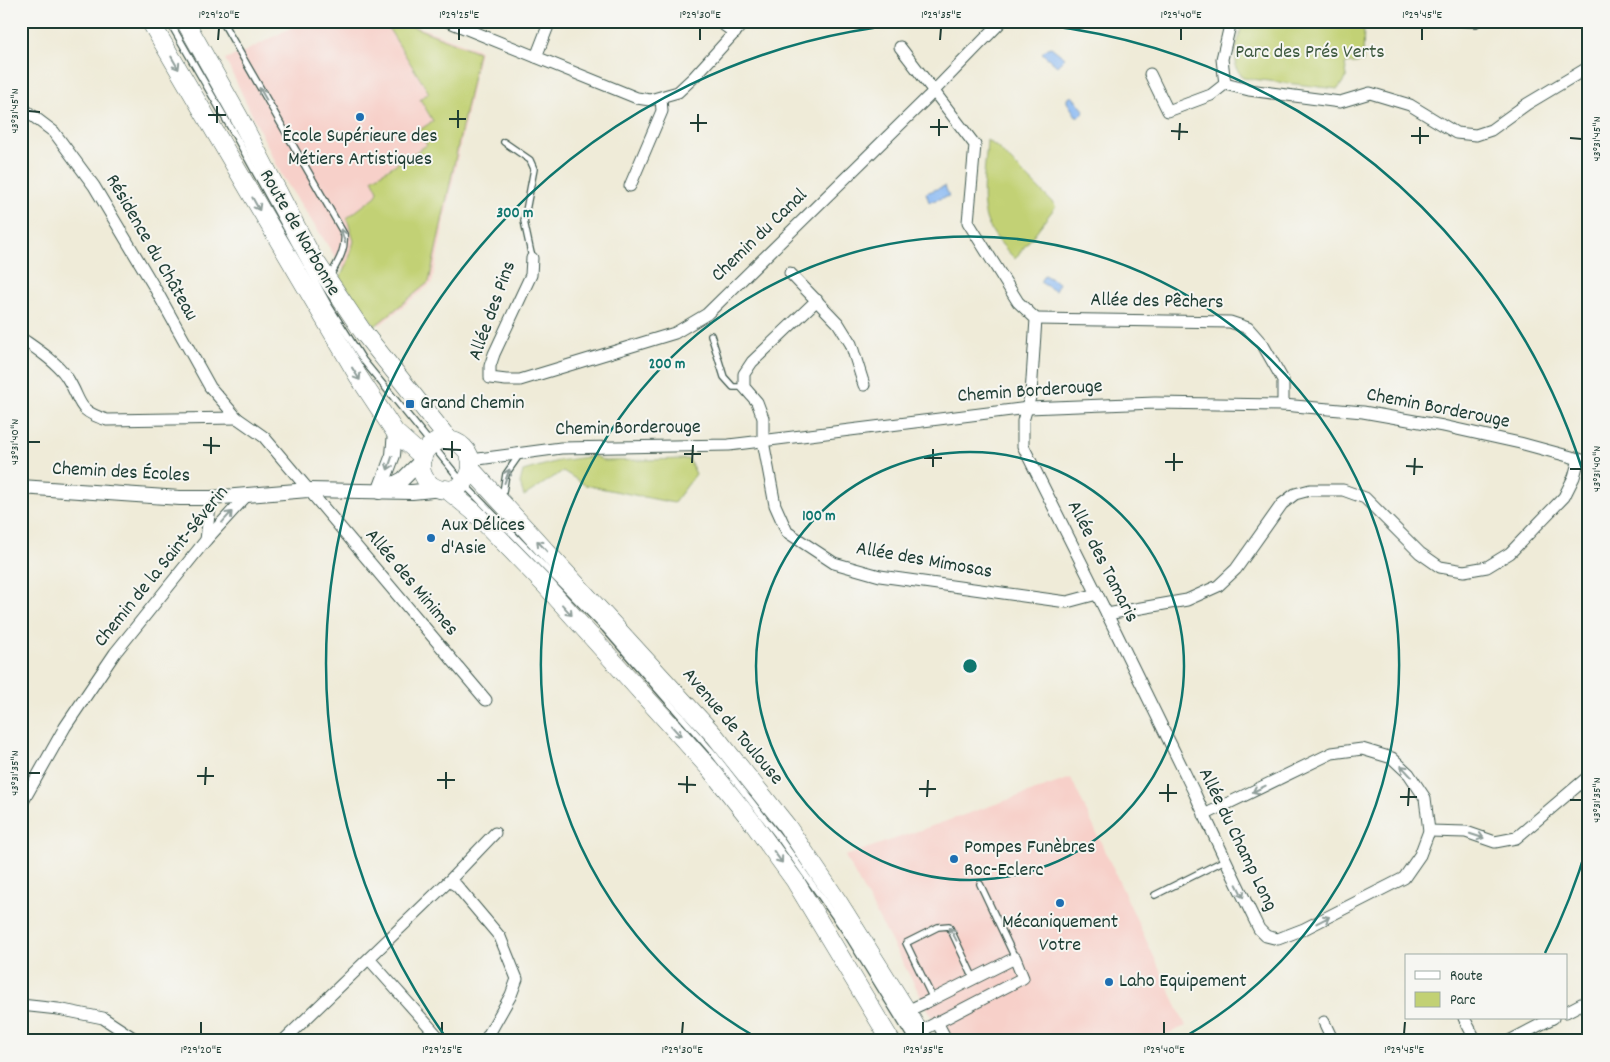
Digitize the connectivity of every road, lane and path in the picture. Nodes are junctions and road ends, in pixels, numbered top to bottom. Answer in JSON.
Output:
{"nodes":[{"id":1,"x":150,"y":21,"type":"edge"},
{"id":2,"x":169,"y":21,"type":"edge"},
{"id":3,"x":185,"y":21,"type":"edge"},
{"id":4,"x":222,"y":21,"type":"edge"},
{"id":5,"x":447,"y":21,"type":"edge"},
{"id":6,"x":550,"y":21,"type":"edge"},
{"id":7,"x":718,"y":21,"type":"edge"},
{"id":8,"x":745,"y":21,"type":"edge"},
{"id":9,"x":1002,"y":21,"type":"edge"},
{"id":10,"x":1231,"y":21,"type":"edge"},
{"id":11,"x":1458,"y":21,"type":"edge"},
{"id":12,"x":1480,"y":21,"type":"edge"},
{"id":13,"x":735,"y":33,"type":"junction"},
{"id":14,"x":900,"y":47,"type":"dead end"},
{"id":15,"x":536,"y":57,"type":"junction"},
{"id":16,"x":1589,"y":67,"type":"edge"},
{"id":17,"x":1150,"y":74,"type":"dead end"},
{"id":18,"x":1225,"y":84,"type":"junction"},
{"id":19,"x":935,"y":90,"type":"junction"},
{"id":20,"x":661,"y":98,"type":"junction"},
{"id":21,"x":21,"y":106,"type":"edge"},
{"id":22,"x":504,"y":142,"type":"dead end"},
{"id":23,"x":630,"y":186,"type":"dead end"},
{"id":24,"x":532,"y":258,"type":"joint"},
{"id":25,"x":790,"y":272,"type":"dead end"},
{"id":26,"x":328,"y":280,"type":"junction"},
{"id":27,"x":817,"y":300,"type":"junction"},
{"id":28,"x":1036,"y":319,"type":"junction"},
{"id":29,"x":711,"y":335,"type":"dead end"},
{"id":30,"x":21,"y":338,"type":"edge"},
{"id":31,"x":490,"y":378,"type":"joint"},
{"id":32,"x":864,"y":385,"type":"dead end"},
{"id":33,"x":744,"y":387,"type":"junction"},
{"id":34,"x":1283,"y":406,"type":"junction"},
{"id":35,"x":1028,"y":408,"type":"junction"},
{"id":36,"x":237,"y":418,"type":"junction"},
{"id":37,"x":396,"y":432,"type":"junction"},
{"id":38,"x":449,"y":440,"type":"junction"},
{"id":39,"x":763,"y":441,"type":"junction"},
{"id":40,"x":521,"y":453,"type":"junction"},
{"id":41,"x":425,"y":454,"type":"junction"},
{"id":42,"x":1584,"y":462,"type":"edge"},
{"id":43,"x":468,"y":471,"type":"junction"},
{"id":44,"x":21,"y":487,"type":"edge"},
{"id":45,"x":444,"y":489,"type":"junction"},
{"id":46,"x":308,"y":490,"type":"junction"},
{"id":47,"x":379,"y":492,"type":"junction"},
{"id":48,"x":248,"y":494,"type":"junction"},
{"id":49,"x":211,"y":498,"type":"junction"},
{"id":50,"x":502,"y":502,"type":"junction"},
{"id":51,"x":206,"y":540,"type":"junction"},
{"id":52,"x":1097,"y":594,"type":"junction"},
{"id":53,"x":1107,"y":614,"type":"junction"},
{"id":54,"x":486,"y":700,"type":"dead end"},
{"id":55,"x":1164,"y":731,"type":"joint"},
{"id":56,"x":1589,"y":776,"type":"edge"},
{"id":57,"x":21,"y":805,"type":"edge"},
{"id":58,"x":1204,"y":815,"type":"junction"},
{"id":59,"x":1429,"y":831,"type":"junction"},
{"id":60,"x":495,"y":833,"type":"dead end"},
{"id":61,"x":1225,"y":860,"type":"junction"},
{"id":62,"x":450,"y":881,"type":"junction"},
{"id":63,"x":980,"y":884,"type":"dead end"},
{"id":64,"x":1155,"y":895,"type":"dead end"},
{"id":65,"x":1015,"y":958,"type":"junction"},
{"id":66,"x":369,"y":960,"type":"junction"},
{"id":67,"x":974,"y":979,"type":"junction"},
{"id":68,"x":933,"y":999,"type":"junction"},
{"id":69,"x":1589,"y":1000,"type":"edge"},
{"id":70,"x":868,"y":1002,"type":"junction"},
{"id":71,"x":21,"y":1005,"type":"edge"},
{"id":72,"x":1568,"y":1011,"type":"edge"},
{"id":73,"x":902,"y":1013,"type":"junction"},
{"id":74,"x":1465,"y":1020,"type":"edge"},
{"id":75,"x":1549,"y":1020,"type":"edge"},
{"id":76,"x":937,"y":1022,"type":"junction"},
{"id":77,"x":1324,"y":1022,"type":"dead end"},
{"id":78,"x":919,"y":1038,"type":"edge"},
{"id":79,"x":138,"y":1041,"type":"edge"},
{"id":80,"x":283,"y":1041,"type":"edge"},
{"id":81,"x":442,"y":1041,"type":"edge"},
{"id":82,"x":485,"y":1041,"type":"edge"},
{"id":83,"x":893,"y":1041,"type":"edge"},
{"id":84,"x":947,"y":1041,"type":"edge"},
{"id":85,"x":1333,"y":1041,"type":"edge"},
{"id":86,"x":1476,"y":1041,"type":"edge"},
{"id":87,"x":1509,"y":1041,"type":"edge"}],
"edges":[{"from":1,"to":37,"type":"main road","name":"Route de Narbonne","one_way":true},
{"from":2,"to":41,"type":"lane"},
{"from":3,"to":26,"type":"main road","name":"Route de Narbonne"},
{"from":26,"to":4,"type":"lane","one_way":true},
{"from":5,"to":15,"type":"street"},
{"from":6,"to":15,"type":"street"},
{"from":7,"to":13,"type":"street"},
{"from":8,"to":13,"type":"street"},
{"from":9,"to":19,"type":"street","name":"Chemin du Canal"},
{"from":10,"to":18,"type":"street"},
{"from":11,"to":12,"type":"lane"},
{"from":13,"to":20,"type":"street"},
{"from":14,"to":19,"type":"street"},
{"from":15,"to":20,"type":"street"},
{"from":16,"to":18,"type":"street"},
{"from":17,"to":18,"type":"street"},
{"from":19,"to":28,"type":"street"},
{"from":19,"to":31,"type":"street","name":"Chemin du Canal"},
{"from":20,"to":23,"type":"street"},
{"from":21,"to":36,"type":"street","name":"Résidence du Château"},
{"from":22,"to":24,"type":"lane"},
{"from":24,"to":31,"type":"street","name":"Allée des Pins"},
{"from":25,"to":27,"type":"street"},
{"from":26,"to":38,"type":"main road","name":"Route de Narbonne"},
{"from":27,"to":32,"type":"street"},
{"from":27,"to":33,"type":"street"},
{"from":28,"to":34,"type":"street","name":"Allée des Pêchers"},
{"from":28,"to":35,"type":"street","name":"Allée des Tamaris"},
{"from":29,"to":33,"type":"lane"},
{"from":30,"to":36,"type":"street"},
{"from":33,"to":39,"type":"street","name":"Allée des Mimosas"},
{"from":34,"to":35,"type":"street","name":"Chemin Borderouge"},
{"from":34,"to":42,"type":"street","name":"Chemin Borderouge"},
{"from":35,"to":39,"type":"street","name":"Chemin Borderouge"},
{"from":35,"to":52,"type":"street","name":"Allée des Tamaris"},
{"from":36,"to":46,"type":"street","name":"Résidence du Château"},
{"from":37,"to":41,"type":"main road","name":"Route de Narbonne"},
{"from":37,"to":47,"type":"street","one_way":true},
{"from":38,"to":41,"type":"main road"},
{"from":38,"to":43,"type":"main road","name":"Route de Narbonne"},
{"from":39,"to":40,"type":"street","name":"Chemin Borderouge"},
{"from":39,"to":52,"type":"street","name":"Allée des Mimosas"},
{"from":40,"to":43,"type":"street","name":"Chemin Borderouge"},
{"from":50,"to":40,"type":"lane","one_way":true},
{"from":41,"to":43,"type":"lane"},
{"from":41,"to":45,"type":"main road"},
{"from":41,"to":47,"type":"street"},
{"from":42,"to":53,"type":"street"},
{"from":43,"to":45,"type":"main road"},
{"from":43,"to":50,"type":"main road","name":"Avenue de Toulouse"},
{"from":43,"to":73,"type":"lane"},
{"from":44,"to":49,"type":"street","name":"Chemin des Écoles"},
{"from":45,"to":47,"type":"street","name":"Chemin de la Saint-Séverin"},
{"from":45,"to":70,"type":"main road","one_way":true},
{"from":46,"to":47,"type":"street","name":"Chemin de la Saint-Séverin"},
{"from":46,"to":48,"type":"street","name":"Chemin de la Saint-Séverin"},
{"from":46,"to":54,"type":"street","name":"Allée des Minimes"},
{"from":48,"to":49,"type":"street","name":"Chemin des Écoles"},
{"from":51,"to":48,"type":"street","name":"Chemin de la Saint-Séverin","one_way":true},
{"from":49,"to":51,"type":"street"},
{"from":73,"to":50,"type":"main road","name":"Avenue de Toulouse","one_way":true},
{"from":51,"to":57,"type":"street","name":"Chemin de la Saint-Séverin"},
{"from":52,"to":53,"type":"street","name":"Allée des Tamaris"},
{"from":53,"to":55,"type":"street","name":"Allée des Tamaris"},
{"from":55,"to":58,"type":"street","name":"Allée du Champ Long"},
{"from":59,"to":56,"type":"street","one_way":true},
{"from":59,"to":58,"type":"street","one_way":true},
{"from":58,"to":61,"type":"street","name":"Allée du Champ Long"},
{"from":61,"to":59,"type":"street","name":"Allée du Champ Long","one_way":true},
{"from":60,"to":62,"type":"street"},
{"from":61,"to":64,"type":"lane"},
{"from":62,"to":66,"type":"street"},
{"from":62,"to":82,"type":"street"},
{"from":63,"to":65,"type":"lane"},
{"from":65,"to":67,"type":"street"},
{"from":65,"to":76,"type":"street"},
{"from":66,"to":80,"type":"street"},
{"from":66,"to":81,"type":"street"},
{"from":67,"to":68,"type":"street"},
{"from":67,"to":68,"type":"lane","one_way":true},
{"from":68,"to":73,"type":"street"},
{"from":69,"to":72,"type":"street"},
{"from":70,"to":73,"type":"main road"},
{"from":70,"to":83,"type":"main road"},
{"from":71,"to":79,"type":"street"},
{"from":73,"to":78,"type":"main road","name":"Avenue de Toulouse"},
{"from":73,"to":83,"type":"main road"},
{"from":74,"to":86,"type":"street"},
{"from":75,"to":87,"type":"street"},
{"from":76,"to":78,"type":"street"},
{"from":76,"to":84,"type":"street"},
{"from":77,"to":85,"type":"street"}]}
